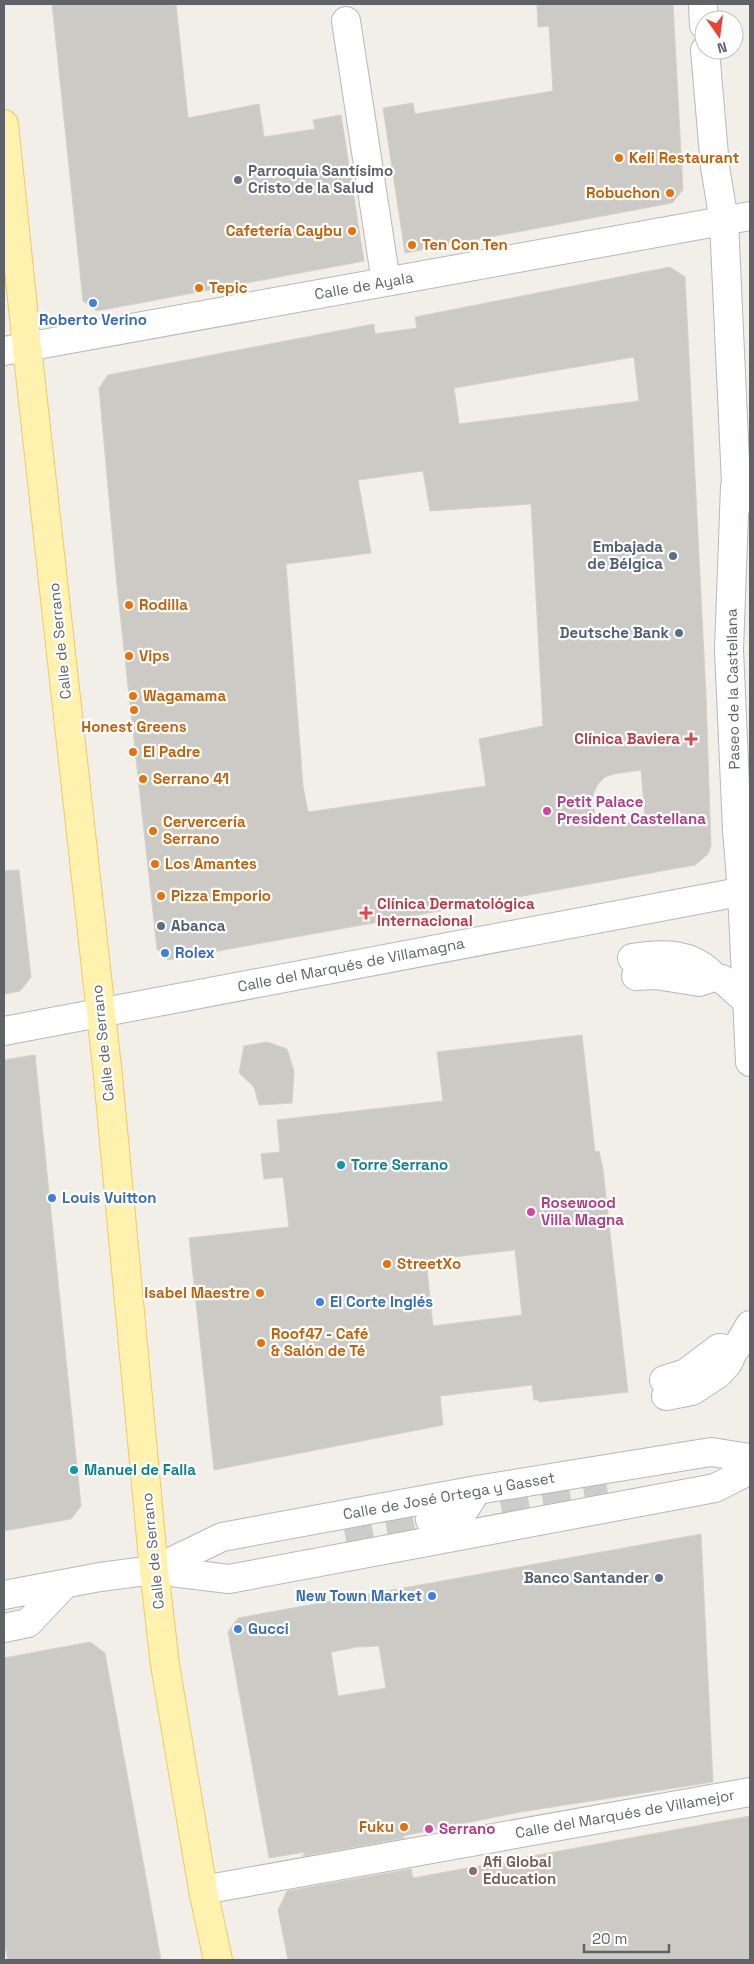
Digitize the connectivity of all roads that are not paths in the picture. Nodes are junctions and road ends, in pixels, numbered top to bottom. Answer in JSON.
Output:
{"nodes":[{"id":1,"x":346,"y":21,"type":"dead end"},
{"id":2,"x":706,"y":60,"type":"edge"},
{"id":3,"x":4,"y":124,"type":"edge"},
{"id":4,"x":750,"y":216,"type":"edge"},
{"id":5,"x":724,"y":221,"type":"junction"},
{"id":6,"x":386,"y":282,"type":"junction"},
{"id":7,"x":15,"y":349,"type":"edge"},
{"id":8,"x":735,"y":486,"type":"junction"},
{"id":9,"x":750,"y":604,"type":"edge"},
{"id":10,"x":748,"y":887,"type":"edge"},
{"id":11,"x":634,"y":967,"type":"dead end"},
{"id":12,"x":747,"y":1001,"type":"junction"},
{"id":13,"x":100,"y":1013,"type":"junction"},
{"id":14,"x":4,"y":1031,"type":"edge"},
{"id":15,"x":750,"y":1062,"type":"edge"},
{"id":16,"x":750,"y":1325,"type":"edge"},
{"id":17,"x":665,"y":1388,"type":"dead end"},
{"id":18,"x":750,"y":1458,"type":"edge"},
{"id":19,"x":750,"y":1463,"type":"edge"},
{"id":20,"x":750,"y":1470,"type":"edge"},
{"id":21,"x":607,"y":1487,"type":"tunnel mouth"},
{"id":22,"x":477,"y":1490,"type":"junction"},
{"id":23,"x":430,"y":1520,"type":"tunnel mouth"},
{"id":24,"x":154,"y":1570,"type":"junction"},
{"id":25,"x":65,"y":1584,"type":"junction"},
{"id":26,"x":4,"y":1595,"type":"edge"},
{"id":27,"x":4,"y":1628,"type":"edge"},
{"id":28,"x":750,"y":1792,"type":"edge"},
{"id":29,"x":204,"y":1890,"type":"junction"},
{"id":30,"x":218,"y":1960,"type":"edge"}],
"edges":[{"from":1,"to":6,"type":"street"},
{"from":2,"to":5,"type":"street","name":"Paseo de la Castellana"},
{"from":3,"to":7,"type":"main road","name":"Calle de Serrano"},
{"from":4,"to":5,"type":"street"},
{"from":5,"to":6,"type":"street","name":"Calle de Ayala"},
{"from":5,"to":8,"type":"street","name":"Paseo de la Castellana"},
{"from":6,"to":7,"type":"street","name":"Calle de Ayala"},
{"from":7,"to":13,"type":"main road","name":"Calle de Serrano"},
{"from":8,"to":9,"type":"street","name":"Paseo de la Castellana"},
{"from":8,"to":10,"type":"street","name":"Paseo de la Castellana"},
{"from":10,"to":12,"type":"street","name":"Paseo de la Castellana"},
{"from":10,"to":13,"type":"street","name":"Calle del Marqués de Villamagna"},
{"from":11,"to":12,"type":"street"},
{"from":12,"to":15,"type":"street","name":"Paseo de la Castellana"},
{"from":13,"to":14,"type":"street","name":"Calle del Marqués de Villamagna"},
{"from":13,"to":24,"type":"main road","name":"Calle de Serrano"},
{"from":16,"to":17,"type":"street"},
{"from":18,"to":22,"type":"street","name":"Calle de José Ortega y Gasset"},
{"from":19,"to":21,"type":"street"},
{"from":20,"to":24,"type":"street","name":"Calle de José Ortega y Gasset"},
{"from":22,"to":23,"type":"street"},
{"from":22,"to":24,"type":"street","name":"Calle de José Ortega y Gasset"},
{"from":24,"to":25,"type":"street","name":"Calle de José Ortega y Gasset"},
{"from":24,"to":29,"type":"main road","name":"Calle de Serrano"},
{"from":25,"to":26,"type":"street","name":"Calle de José Ortega y Gasset"},
{"from":25,"to":27,"type":"street"},
{"from":28,"to":29,"type":"street","name":"Calle del Marqués de Villamejor"},
{"from":29,"to":30,"type":"main road","name":"Calle de Serrano"}]}
